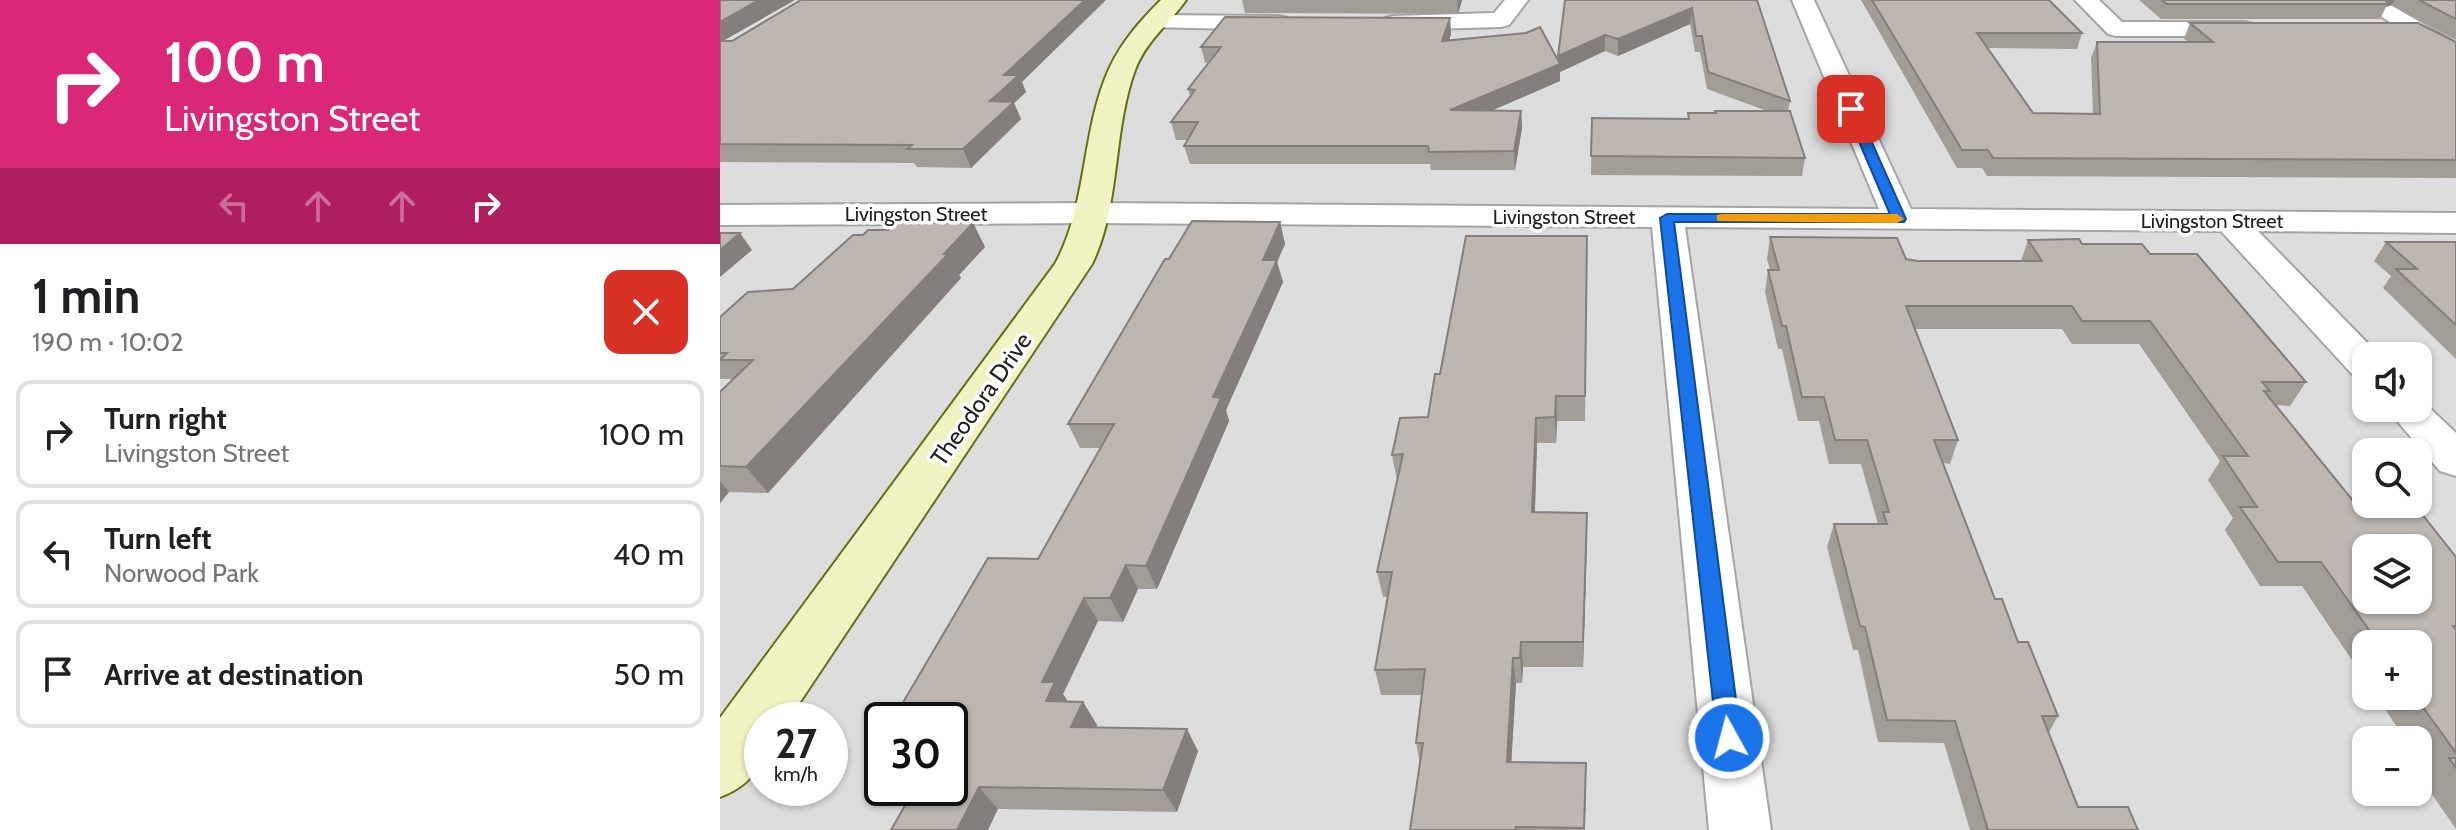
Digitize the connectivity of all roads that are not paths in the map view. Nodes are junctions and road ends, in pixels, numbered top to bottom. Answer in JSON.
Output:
{"nodes":[{"id":1,"x":1517,"y":0,"type":"edge"},
{"id":2,"x":1803,"y":0,"type":"edge"},
{"id":3,"x":2086,"y":0,"type":"edge"},
{"id":4,"x":2366,"y":0,"type":"edge"},
{"id":5,"x":1164,"y":11,"type":"edge"},
{"id":6,"x":1295,"y":23,"type":"edge"},
{"id":7,"x":1373,"y":23,"type":"edge"},
{"id":8,"x":2273,"y":29,"type":"edge"},
{"id":9,"x":2367,"y":29,"type":"edge"},
{"id":10,"x":2414,"y":29,"type":"junction"},
{"id":11,"x":2456,"y":53,"type":"edge"},
{"id":12,"x":1092,"y":213,"type":"junction"},
{"id":13,"x":720,"y":215,"type":"edge"},
{"id":14,"x":1667,"y":218,"type":"junction"},
{"id":15,"x":1899,"y":219,"type":"junction"},
{"id":16,"x":2230,"y":221,"type":"junction"},
{"id":17,"x":2456,"y":223,"type":"edge"},
{"id":18,"x":2352,"y":350,"type":"edge"},
{"id":19,"x":2420,"y":422,"type":"edge"},
{"id":20,"x":2456,"y":460,"type":"edge"},
{"id":21,"x":720,"y":768,"type":"edge"},
{"id":22,"x":1740,"y":830,"type":"edge"}],
"edges":[{"from":1,"to":7,"type":"street"},
{"from":2,"to":15,"type":"street"},
{"from":3,"to":8,"type":"street"},
{"from":4,"to":10,"type":"street"},
{"from":5,"to":6,"type":"street"},
{"from":5,"to":12,"type":"street","name":"Theodora Drive"},
{"from":9,"to":10,"type":"street"},
{"from":10,"to":11,"type":"street"},
{"from":12,"to":13,"type":"street","name":"Livingston Street"},
{"from":12,"to":14,"type":"street","name":"Livingston Street"},
{"from":12,"to":21,"type":"street","name":"Theodora Drive"},
{"from":14,"to":15,"type":"street","name":"Livingston Street"},
{"from":14,"to":22,"type":"street"},
{"from":15,"to":16,"type":"street","name":"Livingston Street"},
{"from":16,"to":17,"type":"street","name":"Livingston Street"},
{"from":16,"to":18,"type":"street"},
{"from":19,"to":20,"type":"street"}]}
